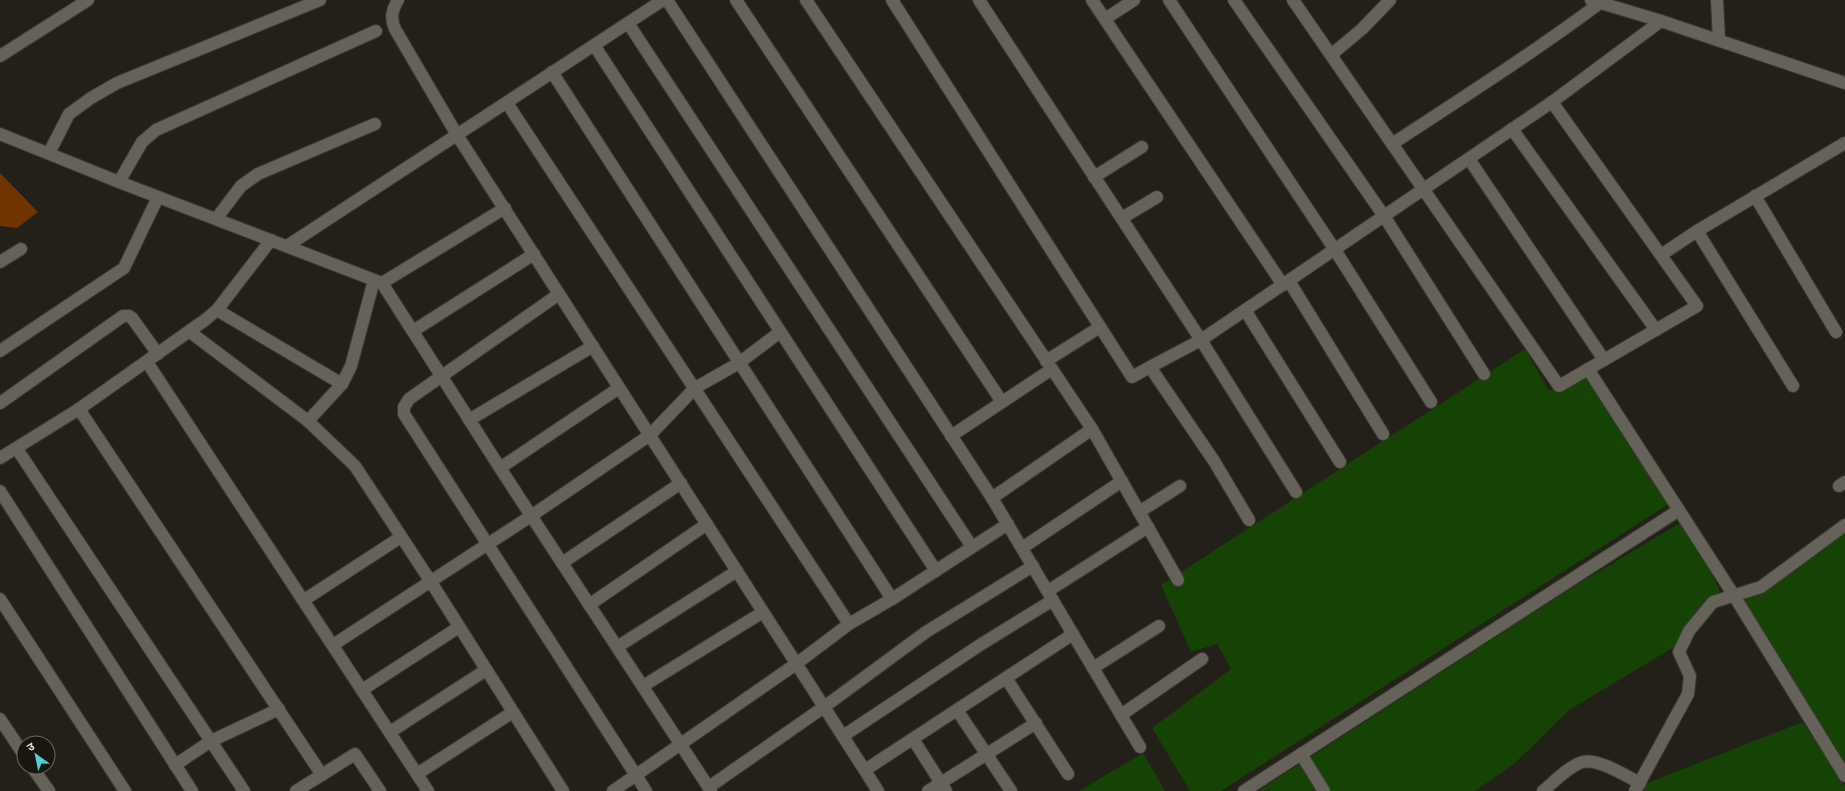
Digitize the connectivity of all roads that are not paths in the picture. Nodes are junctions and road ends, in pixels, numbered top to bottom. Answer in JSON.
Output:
{"nodes":[{"id":1,"x":88,"y":0,"type":"edge"},
{"id":2,"x":320,"y":0,"type":"edge"},
{"id":3,"x":398,"y":0,"type":"edge"},
{"id":4,"x":663,"y":0,"type":"edge"},
{"id":5,"x":667,"y":0,"type":"edge"},
{"id":6,"x":736,"y":0,"type":"edge"},
{"id":7,"x":806,"y":0,"type":"edge"},
{"id":8,"x":892,"y":0,"type":"edge"},
{"id":9,"x":979,"y":0,"type":"edge"},
{"id":10,"x":1092,"y":0,"type":"edge"},
{"id":11,"x":1134,"y":0,"type":"edge"},
{"id":12,"x":1169,"y":0,"type":"edge"},
{"id":13,"x":1234,"y":0,"type":"edge"},
{"id":14,"x":1293,"y":0,"type":"edge"},
{"id":15,"x":1390,"y":0,"type":"edge"},
{"id":16,"x":1717,"y":0,"type":"edge"},
{"id":17,"x":1595,"y":2,"type":"edge"},
{"id":18,"x":1106,"y":20,"type":"junction"},
{"id":19,"x":1661,"y":20,"type":"junction"},
{"id":20,"x":628,"y":23,"type":"junction"},
{"id":21,"x":376,"y":31,"type":"dead end"},
{"id":22,"x":1718,"y":40,"type":"junction"},
{"id":23,"x":594,"y":46,"type":"junction"},
{"id":24,"x":1331,"y":55,"type":"junction"},
{"id":25,"x":0,"y":56,"type":"edge"},
{"id":26,"x":552,"y":72,"type":"junction"},
{"id":27,"x":1845,"y":83,"type":"edge"},
{"id":28,"x":1552,"y":102,"type":"junction"},
{"id":29,"x":507,"y":103,"type":"junction"},
{"id":30,"x":375,"y":124,"type":"dead end"},
{"id":31,"x":1512,"y":129,"type":"junction"},
{"id":32,"x":0,"y":134,"type":"edge"},
{"id":33,"x":457,"y":135,"type":"junction"},
{"id":34,"x":1845,"y":143,"type":"edge"},
{"id":35,"x":1392,"y":144,"type":"junction"},
{"id":36,"x":1142,"y":147,"type":"dead end"},
{"id":37,"x":48,"y":154,"type":"junction"},
{"id":38,"x":1469,"y":159,"type":"junction"},
{"id":39,"x":1094,"y":177,"type":"junction"},
{"id":40,"x":119,"y":182,"type":"junction"},
{"id":41,"x":1424,"y":190,"type":"junction"},
{"id":42,"x":1755,"y":196,"type":"junction"},
{"id":43,"x":158,"y":197,"type":"junction"},
{"id":44,"x":1157,"y":197,"type":"dead end"},
{"id":45,"x":504,"y":208,"type":"junction"},
{"id":46,"x":1384,"y":216,"type":"junction"},
{"id":47,"x":1122,"y":218,"type":"junction"},
{"id":48,"x":216,"y":219,"type":"junction"},
{"id":49,"x":1697,"y":231,"type":"junction"},
{"id":50,"x":272,"y":240,"type":"junction"},
{"id":51,"x":287,"y":246,"type":"junction"},
{"id":52,"x":21,"y":249,"type":"dead end"},
{"id":53,"x":1335,"y":250,"type":"junction"},
{"id":54,"x":534,"y":254,"type":"junction"},
{"id":55,"x":1661,"y":255,"type":"junction"},
{"id":56,"x":0,"y":262,"type":"edge"},
{"id":57,"x":378,"y":281,"type":"junction"},
{"id":58,"x":1286,"y":283,"type":"junction"},
{"id":59,"x":559,"y":294,"type":"junction"},
{"id":60,"x":217,"y":310,"type":"junction"},
{"id":61,"x":1245,"y":310,"type":"junction"},
{"id":62,"x":1100,"y":327,"type":"junction"},
{"id":63,"x":1656,"y":330,"type":"junction"},
{"id":64,"x":413,"y":331,"type":"junction"},
{"id":65,"x":190,"y":332,"type":"junction"},
{"id":66,"x":780,"y":332,"type":"junction"},
{"id":67,"x":1836,"y":332,"type":"dead end"},
{"id":68,"x":1201,"y":340,"type":"junction"},
{"id":69,"x":593,"y":346,"type":"junction"},
{"id":70,"x":0,"y":351,"type":"edge"},
{"id":71,"x":158,"y":354,"type":"junction"},
{"id":72,"x":1604,"y":360,"type":"junction"},
{"id":73,"x":147,"y":362,"type":"junction"},
{"id":74,"x":739,"y":363,"type":"junction"},
{"id":75,"x":1049,"y":365,"type":"junction"},
{"id":76,"x":1150,"y":367,"type":"junction"},
{"id":77,"x":1588,"y":368,"type":"junction"},
{"id":78,"x":1484,"y":374,"type":"dead end"},
{"id":79,"x":441,"y":375,"type":"junction"},
{"id":80,"x":342,"y":384,"type":"junction"},
{"id":81,"x":1793,"y":386,"type":"dead end"},
{"id":82,"x":619,"y":388,"type":"junction"},
{"id":83,"x":695,"y":388,"type":"junction"},
{"id":84,"x":1002,"y":402,"type":"junction"},
{"id":85,"x":1431,"y":402,"type":"dead end"},
{"id":86,"x":0,"y":403,"type":"edge"},
{"id":87,"x":80,"y":409,"type":"junction"},
{"id":88,"x":308,"y":420,"type":"junction"},
{"id":89,"x":469,"y":420,"type":"junction"},
{"id":90,"x":1092,"y":429,"type":"junction"},
{"id":91,"x":1383,"y":434,"type":"dead end"},
{"id":92,"x":650,"y":435,"type":"junction"},
{"id":93,"x":951,"y":436,"type":"junction"},
{"id":94,"x":17,"y":449,"type":"junction"},
{"id":95,"x":0,"y":458,"type":"edge"},
{"id":96,"x":1340,"y":462,"type":"dead end"},
{"id":97,"x":500,"y":468,"type":"junction"},
{"id":98,"x":1122,"y":481,"type":"junction"},
{"id":99,"x":681,"y":483,"type":"junction"},
{"id":100,"x":1180,"y":486,"type":"dead end"},
{"id":101,"x":0,"y":491,"type":"edge"},
{"id":102,"x":1296,"y":492,"type":"dead end"},
{"id":103,"x":992,"y":498,"type":"junction"},
{"id":104,"x":1679,"y":510,"type":"junction"},
{"id":105,"x":1139,"y":512,"type":"junction"},
{"id":106,"x":531,"y":516,"type":"junction"},
{"id":107,"x":1248,"y":520,"type":"dead end"},
{"id":108,"x":707,"y":524,"type":"junction"},
{"id":109,"x":1008,"y":524,"type":"junction"},
{"id":110,"x":1845,"y":525,"type":"edge"},
{"id":111,"x":1148,"y":527,"type":"junction"},
{"id":112,"x":401,"y":537,"type":"junction"},
{"id":113,"x":488,"y":544,"type":"junction"},
{"id":114,"x":972,"y":547,"type":"junction"},
{"id":115,"x":1022,"y":548,"type":"junction"},
{"id":116,"x":562,"y":563,"type":"junction"},
{"id":117,"x":1033,"y":566,"type":"junction"},
{"id":118,"x":737,"y":571,"type":"junction"},
{"id":119,"x":936,"y":571,"type":"junction"},
{"id":120,"x":1178,"y":580,"type":"dead end"},
{"id":121,"x":431,"y":582,"type":"junction"},
{"id":122,"x":1733,"y":594,"type":"junction"},
{"id":123,"x":1050,"y":596,"type":"junction"},
{"id":124,"x":0,"y":599,"type":"edge"},
{"id":125,"x":304,"y":600,"type":"junction"},
{"id":126,"x":892,"y":600,"type":"junction"},
{"id":127,"x":589,"y":605,"type":"junction"},
{"id":128,"x":763,"y":612,"type":"junction"},
{"id":129,"x":849,"y":624,"type":"junction"},
{"id":130,"x":1159,"y":626,"type":"dead end"},
{"id":131,"x":459,"y":627,"type":"junction"},
{"id":132,"x":1074,"y":634,"type":"junction"},
{"id":133,"x":333,"y":645,"type":"junction"},
{"id":134,"x":617,"y":647,"type":"junction"},
{"id":135,"x":1202,"y":659,"type":"dead end"},
{"id":136,"x":796,"y":664,"type":"junction"},
{"id":137,"x":1093,"y":668,"type":"junction"},
{"id":138,"x":486,"y":670,"type":"junction"},
{"id":139,"x":1006,"y":678,"type":"junction"},
{"id":140,"x":643,"y":686,"type":"junction"},
{"id":141,"x":362,"y":690,"type":"junction"},
{"id":142,"x":824,"y":707,"type":"junction"},
{"id":143,"x":278,"y":708,"type":"junction"},
{"id":144,"x":957,"y":710,"type":"junction"},
{"id":145,"x":513,"y":712,"type":"junction"},
{"id":146,"x":1121,"y":715,"type":"junction"},
{"id":147,"x":0,"y":719,"type":"edge"},
{"id":148,"x":1036,"y":723,"type":"junction"},
{"id":149,"x":390,"y":732,"type":"junction"},
{"id":150,"x":843,"y":736,"type":"junction"},
{"id":151,"x":913,"y":739,"type":"junction"},
{"id":152,"x":211,"y":741,"type":"junction"},
{"id":153,"x":16,"y":742,"type":"edge"},
{"id":154,"x":680,"y":744,"type":"junction"},
{"id":155,"x":1140,"y":747,"type":"dead end"},
{"id":156,"x":987,"y":754,"type":"junction"},
{"id":157,"x":1301,"y":754,"type":"junction"},
{"id":158,"x":175,"y":765,"type":"junction"},
{"id":159,"x":865,"y":770,"type":"junction"},
{"id":160,"x":417,"y":774,"type":"junction"},
{"id":161,"x":1068,"y":774,"type":"dead end"},
{"id":162,"x":37,"y":775,"type":"edge"},
{"id":163,"x":322,"y":775,"type":"junction"},
{"id":164,"x":636,"y":775,"type":"junction"},
{"id":165,"x":1845,"y":776,"type":"edge"},
{"id":166,"x":944,"y":787,"type":"edge"},
{"id":167,"x":1637,"y":787,"type":"edge"},
{"id":168,"x":710,"y":789,"type":"edge"},
{"id":169,"x":46,"y":790,"type":"edge"},
{"id":170,"x":125,"y":791,"type":"edge"},
{"id":171,"x":192,"y":791,"type":"edge"},
{"id":172,"x":244,"y":791,"type":"edge"},
{"id":173,"x":296,"y":791,"type":"edge"},
{"id":174,"x":380,"y":791,"type":"edge"},
{"id":175,"x":428,"y":791,"type":"edge"},
{"id":176,"x":563,"y":791,"type":"edge"},
{"id":177,"x":613,"y":791,"type":"edge"},
{"id":178,"x":646,"y":791,"type":"edge"},
{"id":179,"x":878,"y":791,"type":"edge"},
{"id":180,"x":928,"y":791,"type":"edge"},
{"id":181,"x":1011,"y":791,"type":"edge"},
{"id":182,"x":1244,"y":791,"type":"edge"},
{"id":183,"x":1324,"y":791,"type":"edge"},
{"id":184,"x":1543,"y":791,"type":"edge"}],
"edges":[{"from":1,"to":25,"type":"street"},
{"from":2,"to":37,"type":"street"},
{"from":3,"to":33,"type":"street"},
{"from":4,"to":20,"type":"street"},
{"from":5,"to":93,"type":"street"},
{"from":6,"to":84,"type":"street"},
{"from":7,"to":75,"type":"street"},
{"from":8,"to":62,"type":"street"},
{"from":9,"to":39,"type":"street"},
{"from":10,"to":18,"type":"street"},
{"from":11,"to":18,"type":"street"},
{"from":12,"to":53,"type":"street"},
{"from":13,"to":46,"type":"street"},
{"from":14,"to":24,"type":"street"},
{"from":15,"to":24,"type":"street"},
{"from":16,"to":22,"type":"street"},
{"from":17,"to":19,"type":"street"},
{"from":17,"to":35,"type":"street"},
{"from":18,"to":58,"type":"street"},
{"from":19,"to":22,"type":"street"},
{"from":19,"to":28,"type":"street"},
{"from":20,"to":23,"type":"street"},
{"from":20,"to":114,"type":"street"},
{"from":21,"to":40,"type":"street"},
{"from":22,"to":27,"type":"street"},
{"from":23,"to":26,"type":"street"},
{"from":23,"to":66,"type":"street"},
{"from":24,"to":35,"type":"street"},
{"from":26,"to":29,"type":"street"},
{"from":26,"to":74,"type":"street"},
{"from":28,"to":31,"type":"street"},
{"from":28,"to":55,"type":"street"},
{"from":29,"to":33,"type":"street"},
{"from":29,"to":83,"type":"street"},
{"from":30,"to":48,"type":"street"},
{"from":31,"to":38,"type":"street"},
{"from":31,"to":63,"type":"street"},
{"from":32,"to":37,"type":"street"},
{"from":33,"to":45,"type":"street"},
{"from":33,"to":51,"type":"street"},
{"from":34,"to":42,"type":"street"},
{"from":35,"to":41,"type":"street"},
{"from":36,"to":39,"type":"street"},
{"from":37,"to":40,"type":"street"},
{"from":38,"to":41,"type":"street"},
{"from":38,"to":72,"type":"street"},
{"from":39,"to":47,"type":"street"},
{"from":40,"to":43,"type":"street"},
{"from":41,"to":46,"type":"street"},
{"from":41,"to":77,"type":"street"},
{"from":42,"to":49,"type":"street"},
{"from":42,"to":67,"type":"street"},
{"from":43,"to":48,"type":"street"},
{"from":43,"to":70,"type":"street"},
{"from":44,"to":47,"type":"street"},
{"from":45,"to":54,"type":"street"},
{"from":45,"to":57,"type":"street"},
{"from":46,"to":53,"type":"street"},
{"from":46,"to":78,"type":"street"},
{"from":47,"to":68,"type":"street"},
{"from":48,"to":50,"type":"street"},
{"from":49,"to":55,"type":"street"},
{"from":49,"to":81,"type":"street"},
{"from":50,"to":51,"type":"street"},
{"from":50,"to":60,"type":"street"},
{"from":51,"to":57,"type":"street"},
{"from":52,"to":56,"type":"street"},
{"from":53,"to":58,"type":"street"},
{"from":53,"to":85,"type":"street"},
{"from":54,"to":59,"type":"street"},
{"from":54,"to":64,"type":"street"},
{"from":55,"to":63,"type":"street"},
{"from":57,"to":64,"type":"street"},
{"from":57,"to":80,"type":"street"},
{"from":58,"to":61,"type":"street"},
{"from":58,"to":91,"type":"street"},
{"from":59,"to":69,"type":"street"},
{"from":59,"to":79,"type":"street"},
{"from":60,"to":65,"type":"street"},
{"from":60,"to":80,"type":"street"},
{"from":61,"to":68,"type":"street"},
{"from":61,"to":96,"type":"street"},
{"from":62,"to":75,"type":"street"},
{"from":62,"to":76,"type":"street"},
{"from":63,"to":72,"type":"street"},
{"from":64,"to":79,"type":"street"},
{"from":65,"to":71,"type":"street"},
{"from":65,"to":88,"type":"street"},
{"from":66,"to":74,"type":"street"},
{"from":66,"to":119,"type":"street"},
{"from":68,"to":76,"type":"street"},
{"from":68,"to":102,"type":"street"},
{"from":69,"to":82,"type":"street"},
{"from":69,"to":89,"type":"street"},
{"from":71,"to":73,"type":"street"},
{"from":71,"to":86,"type":"street"},
{"from":72,"to":77,"type":"street"},
{"from":73,"to":87,"type":"street"},
{"from":73,"to":125,"type":"street"},
{"from":74,"to":83,"type":"street"},
{"from":74,"to":126,"type":"street"},
{"from":75,"to":84,"type":"street"},
{"from":75,"to":90,"type":"street"},
{"from":76,"to":107,"type":"street"},
{"from":77,"to":104,"type":"street"},
{"from":79,"to":89,"type":"street"},
{"from":79,"to":113,"type":"street"},
{"from":80,"to":88,"type":"street"},
{"from":82,"to":92,"type":"street"},
{"from":82,"to":97,"type":"street"},
{"from":83,"to":92,"type":"street"},
{"from":83,"to":129,"type":"street"},
{"from":84,"to":93,"type":"street"},
{"from":87,"to":94,"type":"street"},
{"from":87,"to":143,"type":"street"},
{"from":88,"to":112,"type":"street"},
{"from":89,"to":97,"type":"street"},
{"from":90,"to":98,"type":"street"},
{"from":90,"to":103,"type":"street"},
{"from":92,"to":99,"type":"street"},
{"from":92,"to":106,"type":"street"},
{"from":93,"to":103,"type":"street"},
{"from":94,"to":95,"type":"street"},
{"from":94,"to":152,"type":"street"},
{"from":97,"to":106,"type":"street"},
{"from":98,"to":105,"type":"street"},
{"from":98,"to":115,"type":"street"},
{"from":99,"to":108,"type":"street"},
{"from":99,"to":116,"type":"street"},
{"from":100,"to":105,"type":"street"},
{"from":101,"to":158,"type":"street"},
{"from":103,"to":109,"type":"street"},
{"from":104,"to":122,"type":"street"},
{"from":104,"to":157,"type":"street"},
{"from":105,"to":111,"type":"street"},
{"from":106,"to":113,"type":"street"},
{"from":106,"to":116,"type":"street"},
{"from":108,"to":118,"type":"street"},
{"from":108,"to":127,"type":"street"},
{"from":109,"to":114,"type":"street"},
{"from":109,"to":115,"type":"street"},
{"from":110,"to":122,"type":"street"},
{"from":111,"to":120,"type":"street"},
{"from":111,"to":123,"type":"street"},
{"from":112,"to":121,"type":"street"},
{"from":112,"to":125,"type":"street"},
{"from":113,"to":121,"type":"street"},
{"from":113,"to":164,"type":"street"},
{"from":114,"to":119,"type":"street"},
{"from":115,"to":117,"type":"street"},
{"from":116,"to":127,"type":"street"},
{"from":117,"to":123,"type":"street"},
{"from":117,"to":142,"type":"street"},
{"from":118,"to":128,"type":"street"},
{"from":118,"to":134,"type":"street"},
{"from":119,"to":126,"type":"street"},
{"from":121,"to":131,"type":"street"},
{"from":121,"to":133,"type":"street"},
{"from":122,"to":165,"type":"street"},
{"from":122,"to":167,"type":"street"},
{"from":123,"to":132,"type":"street"},
{"from":123,"to":150,"type":"street"},
{"from":124,"to":170,"type":"street"},
{"from":125,"to":133,"type":"street"},
{"from":126,"to":129,"type":"street"},
{"from":127,"to":134,"type":"street"},
{"from":128,"to":136,"type":"street"},
{"from":128,"to":140,"type":"street"},
{"from":129,"to":136,"type":"street"},
{"from":130,"to":137,"type":"street"},
{"from":131,"to":138,"type":"street"},
{"from":131,"to":141,"type":"street"},
{"from":132,"to":137,"type":"street"},
{"from":132,"to":139,"type":"street"},
{"from":133,"to":141,"type":"street"},
{"from":134,"to":140,"type":"street"},
{"from":135,"to":146,"type":"street"},
{"from":136,"to":142,"type":"street"},
{"from":136,"to":154,"type":"street"},
{"from":137,"to":146,"type":"street"},
{"from":138,"to":145,"type":"street"},
{"from":138,"to":149,"type":"street"},
{"from":139,"to":144,"type":"street"},
{"from":139,"to":148,"type":"street"},
{"from":140,"to":154,"type":"street"},
{"from":141,"to":149,"type":"street"},
{"from":142,"to":150,"type":"street"},
{"from":142,"to":168,"type":"street"},
{"from":143,"to":152,"type":"street"},
{"from":143,"to":163,"type":"street"},
{"from":144,"to":151,"type":"street"},
{"from":144,"to":156,"type":"street"},
{"from":145,"to":160,"type":"street"},
{"from":145,"to":176,"type":"street"},
{"from":146,"to":155,"type":"street"},
{"from":147,"to":153,"type":"street"},
{"from":148,"to":156,"type":"street"},
{"from":148,"to":161,"type":"street"},
{"from":149,"to":160,"type":"street"},
{"from":150,"to":159,"type":"street"},
{"from":151,"to":159,"type":"street"},
{"from":151,"to":166,"type":"street"},
{"from":152,"to":158,"type":"street"},
{"from":152,"to":172,"type":"street"},
{"from":154,"to":164,"type":"street"},
{"from":154,"to":168,"type":"street"},
{"from":156,"to":166,"type":"street"},
{"from":156,"to":181,"type":"street"},
{"from":157,"to":182,"type":"street"},
{"from":157,"to":183,"type":"street"},
{"from":158,"to":171,"type":"street"},
{"from":159,"to":179,"type":"street"},
{"from":160,"to":175,"type":"street"},
{"from":162,"to":169,"type":"street"},
{"from":163,"to":173,"type":"street"},
{"from":163,"to":174,"type":"street"},
{"from":164,"to":177,"type":"street"},
{"from":164,"to":178,"type":"street"},
{"from":166,"to":180,"type":"street"},
{"from":167,"to":184,"type":"street"}]}
